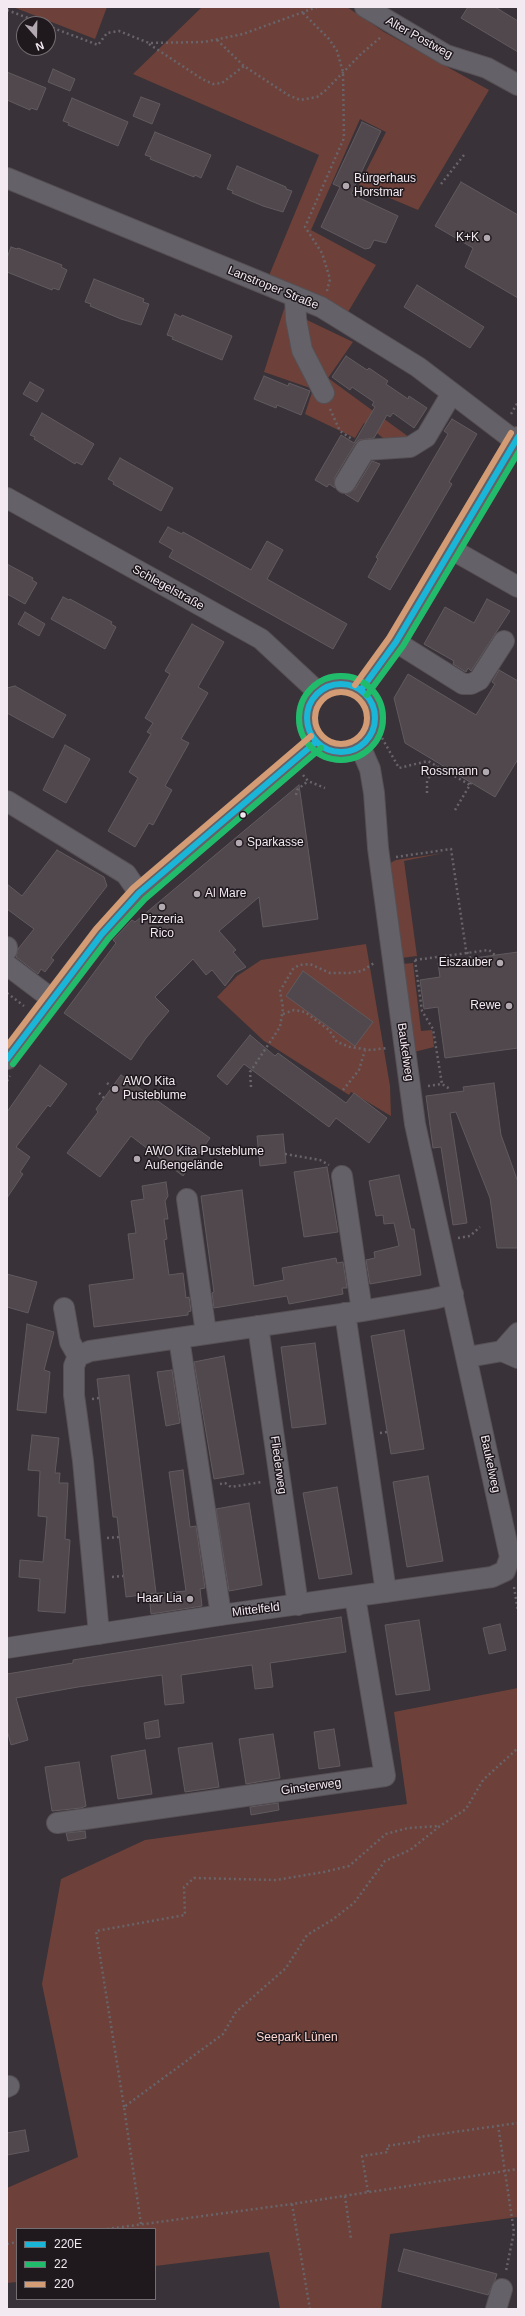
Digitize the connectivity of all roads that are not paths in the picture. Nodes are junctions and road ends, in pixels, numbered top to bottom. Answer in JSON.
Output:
{"nodes":[{"id":1,"x":365,"y":7,"type":"edge"},
{"id":2,"x":518,"y":85,"type":"edge"},
{"id":3,"x":7,"y":178,"type":"edge"},
{"id":4,"x":295,"y":296,"type":"junction"},
{"id":5,"x":452,"y":392,"type":"junction"},
{"id":6,"x":324,"y":393,"type":"road end"},
{"id":7,"x":517,"y":439,"type":"edge"},
{"id":8,"x":345,"y":484,"type":"dead end"},
{"id":9,"x":7,"y":498,"type":"edge"},
{"id":10,"x":452,"y":549,"type":"junction"},
{"id":11,"x":518,"y":587,"type":"edge"},
{"id":12,"x":504,"y":641,"type":"dead end"},
{"id":13,"x":396,"y":642,"type":"junction"},
{"id":14,"x":361,"y":690,"type":"junction"},
{"id":15,"x":318,"y":692,"type":"junction"},
{"id":16,"x":316,"y":742,"type":"junction"},
{"id":17,"x":360,"y":746,"type":"junction"},
{"id":18,"x":7,"y":802,"type":"edge"},
{"id":19,"x":139,"y":893,"type":"junction"},
{"id":20,"x":7,"y":965,"type":"edge"},
{"id":21,"x":52,"y":999,"type":"junction"},
{"id":22,"x":7,"y":1059,"type":"edge"},
{"id":23,"x":342,"y":1176,"type":"road end"},
{"id":24,"x":187,"y":1199,"type":"dead end"},
{"id":25,"x":453,"y":1294,"type":"junction"},
{"id":26,"x":64,"y":1308,"type":"dead end"},
{"id":27,"x":354,"y":1312,"type":"junction"},
{"id":28,"x":258,"y":1326,"type":"junction"},
{"id":29,"x":206,"y":1333,"type":"junction"},
{"id":30,"x":518,"y":1333,"type":"edge"},
{"id":31,"x":179,"y":1338,"type":"junction"},
{"id":32,"x":510,"y":1355,"type":"edge"},
{"id":33,"x":78,"y":1356,"type":"junction"},
{"id":34,"x":468,"y":1357,"type":"junction"},
{"id":35,"x":505,"y":1570,"type":"joint"},
{"id":36,"x":386,"y":1592,"type":"junction"},
{"id":37,"x":355,"y":1596,"type":"junction"},
{"id":38,"x":298,"y":1605,"type":"junction"},
{"id":39,"x":221,"y":1615,"type":"junction"},
{"id":40,"x":99,"y":1634,"type":"junction"},
{"id":41,"x":7,"y":1648,"type":"edge"},
{"id":42,"x":57,"y":1823,"type":"dead end"},
{"id":43,"x":502,"y":2289,"type":"road end"},
{"id":44,"x":496,"y":2309,"type":"edge"}],
"edges":[{"from":1,"to":2,"type":"street","name":"Alter Postweg"},
{"from":3,"to":4,"type":"street","name":"Lanstroper Straße"},
{"from":4,"to":5,"type":"street","name":"Lanstroper Straße"},
{"from":4,"to":6,"type":"street"},
{"from":5,"to":7,"type":"street","name":"Lanstroper Straße"},
{"from":5,"to":8,"type":"street"},
{"from":7,"to":10,"type":"street"},
{"from":9,"to":15,"type":"street","name":"Schlegelstraße"},
{"from":10,"to":11,"type":"street"},
{"from":10,"to":13,"type":"street"},
{"from":12,"to":13,"type":"street"},
{"from":13,"to":14,"type":"street"},
{"from":14,"to":15,"type":"street"},
{"from":14,"to":17,"type":"street"},
{"from":15,"to":16,"type":"street"},
{"from":16,"to":17,"type":"street"},
{"from":16,"to":19,"type":"street"},
{"from":17,"to":25,"type":"street","name":"Baukelweg"},
{"from":18,"to":19,"type":"street"},
{"from":19,"to":21,"type":"street"},
{"from":20,"to":21,"type":"street"},
{"from":21,"to":22,"type":"street"},
{"from":23,"to":27,"type":"street"},
{"from":24,"to":29,"type":"street"},
{"from":25,"to":27,"type":"street"},
{"from":25,"to":34,"type":"street","name":"Baukelweg"},
{"from":26,"to":33,"type":"street"},
{"from":27,"to":28,"type":"street"},
{"from":27,"to":36,"type":"street"},
{"from":28,"to":29,"type":"street"},
{"from":28,"to":38,"type":"street","name":"Fliederweg"},
{"from":29,"to":31,"type":"street"},
{"from":30,"to":32,"type":"street"},
{"from":31,"to":33,"type":"street"},
{"from":31,"to":39,"type":"street"},
{"from":32,"to":34,"type":"street"},
{"from":33,"to":40,"type":"street"},
{"from":34,"to":35,"type":"street","name":"Baukelweg"},
{"from":35,"to":36,"type":"street","name":"Mittelfeld"},
{"from":36,"to":37,"type":"street","name":"Mittelfeld"},
{"from":37,"to":38,"type":"street","name":"Mittelfeld"},
{"from":37,"to":42,"type":"street","name":"Ginsterweg"},
{"from":38,"to":39,"type":"street","name":"Mittelfeld"},
{"from":39,"to":40,"type":"street","name":"Mittelfeld"},
{"from":40,"to":41,"type":"street","name":"Mittelfeld"},
{"from":43,"to":44,"type":"street"}]}
